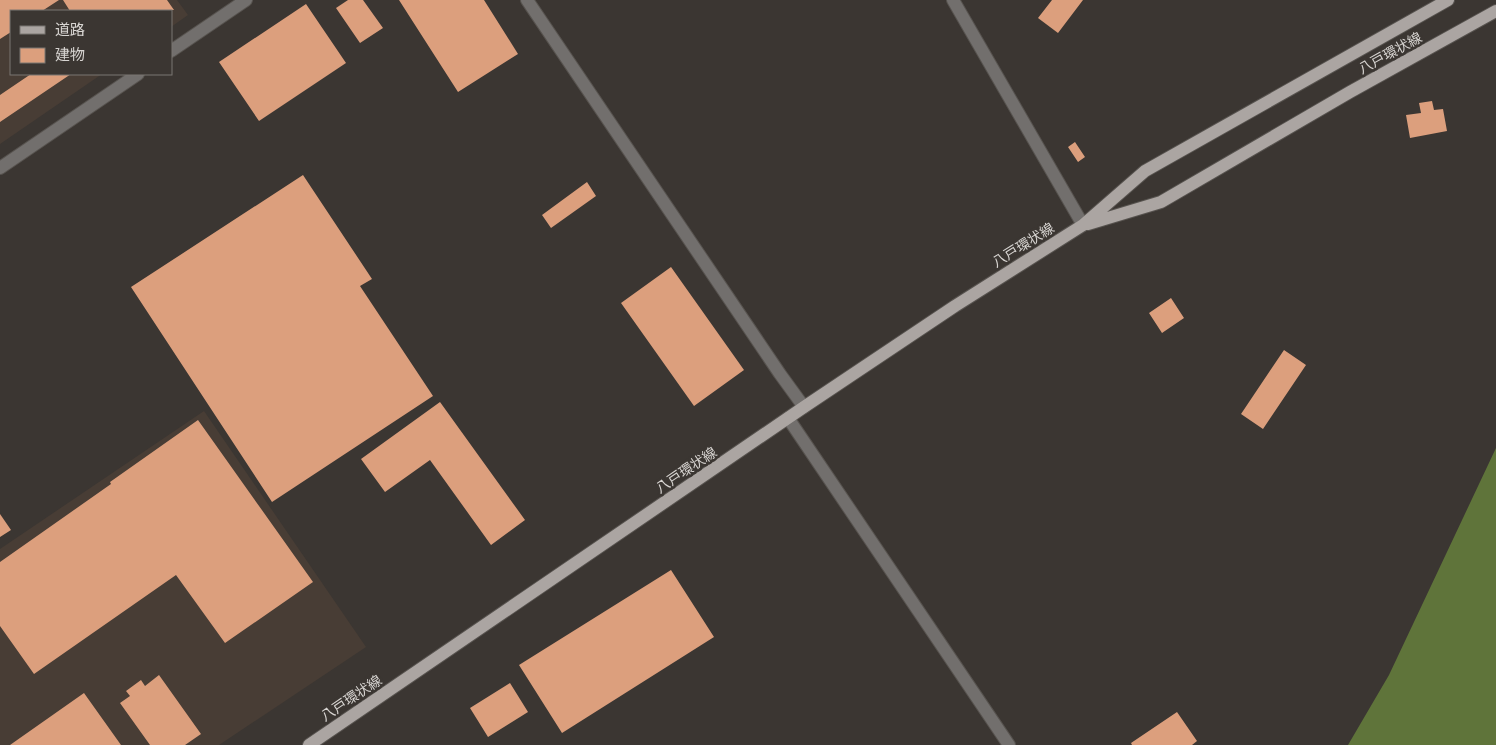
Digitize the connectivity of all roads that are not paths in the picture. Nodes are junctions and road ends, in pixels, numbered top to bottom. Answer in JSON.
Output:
{"nodes":[{"id":1,"x":246,"y":0,"type":"edge"},
{"id":2,"x":527,"y":0,"type":"edge"},
{"id":3,"x":952,"y":0,"type":"edge"},
{"id":4,"x":1448,"y":0,"type":"edge"},
{"id":5,"x":1496,"y":11,"type":"edge"},
{"id":6,"x":172,"y":50,"type":"edge"},
{"id":7,"x":137,"y":75,"type":"edge"},
{"id":8,"x":0,"y":168,"type":"edge"},
{"id":9,"x":1083,"y":225,"type":"junction"},
{"id":10,"x":804,"y":407,"type":"junction"},
{"id":11,"x":788,"y":418,"type":"junction"},
{"id":12,"x":309,"y":745,"type":"edge"},
{"id":13,"x":1009,"y":745,"type":"edge"}],
"edges":[{"from":1,"to":6,"type":"street"},
{"from":2,"to":10,"type":"street"},
{"from":3,"to":9,"type":"street"},
{"from":4,"to":9,"type":"main road","name":"八戸環状線"},
{"from":5,"to":9,"type":"main road","name":"八戸環状線"},
{"from":7,"to":8,"type":"street"},
{"from":9,"to":10,"type":"main road","name":"八戸環状線"},
{"from":10,"to":11,"type":"main road","name":"八戸環状線"},
{"from":11,"to":12,"type":"main road","name":"八戸環状線"},
{"from":11,"to":13,"type":"street"}]}
